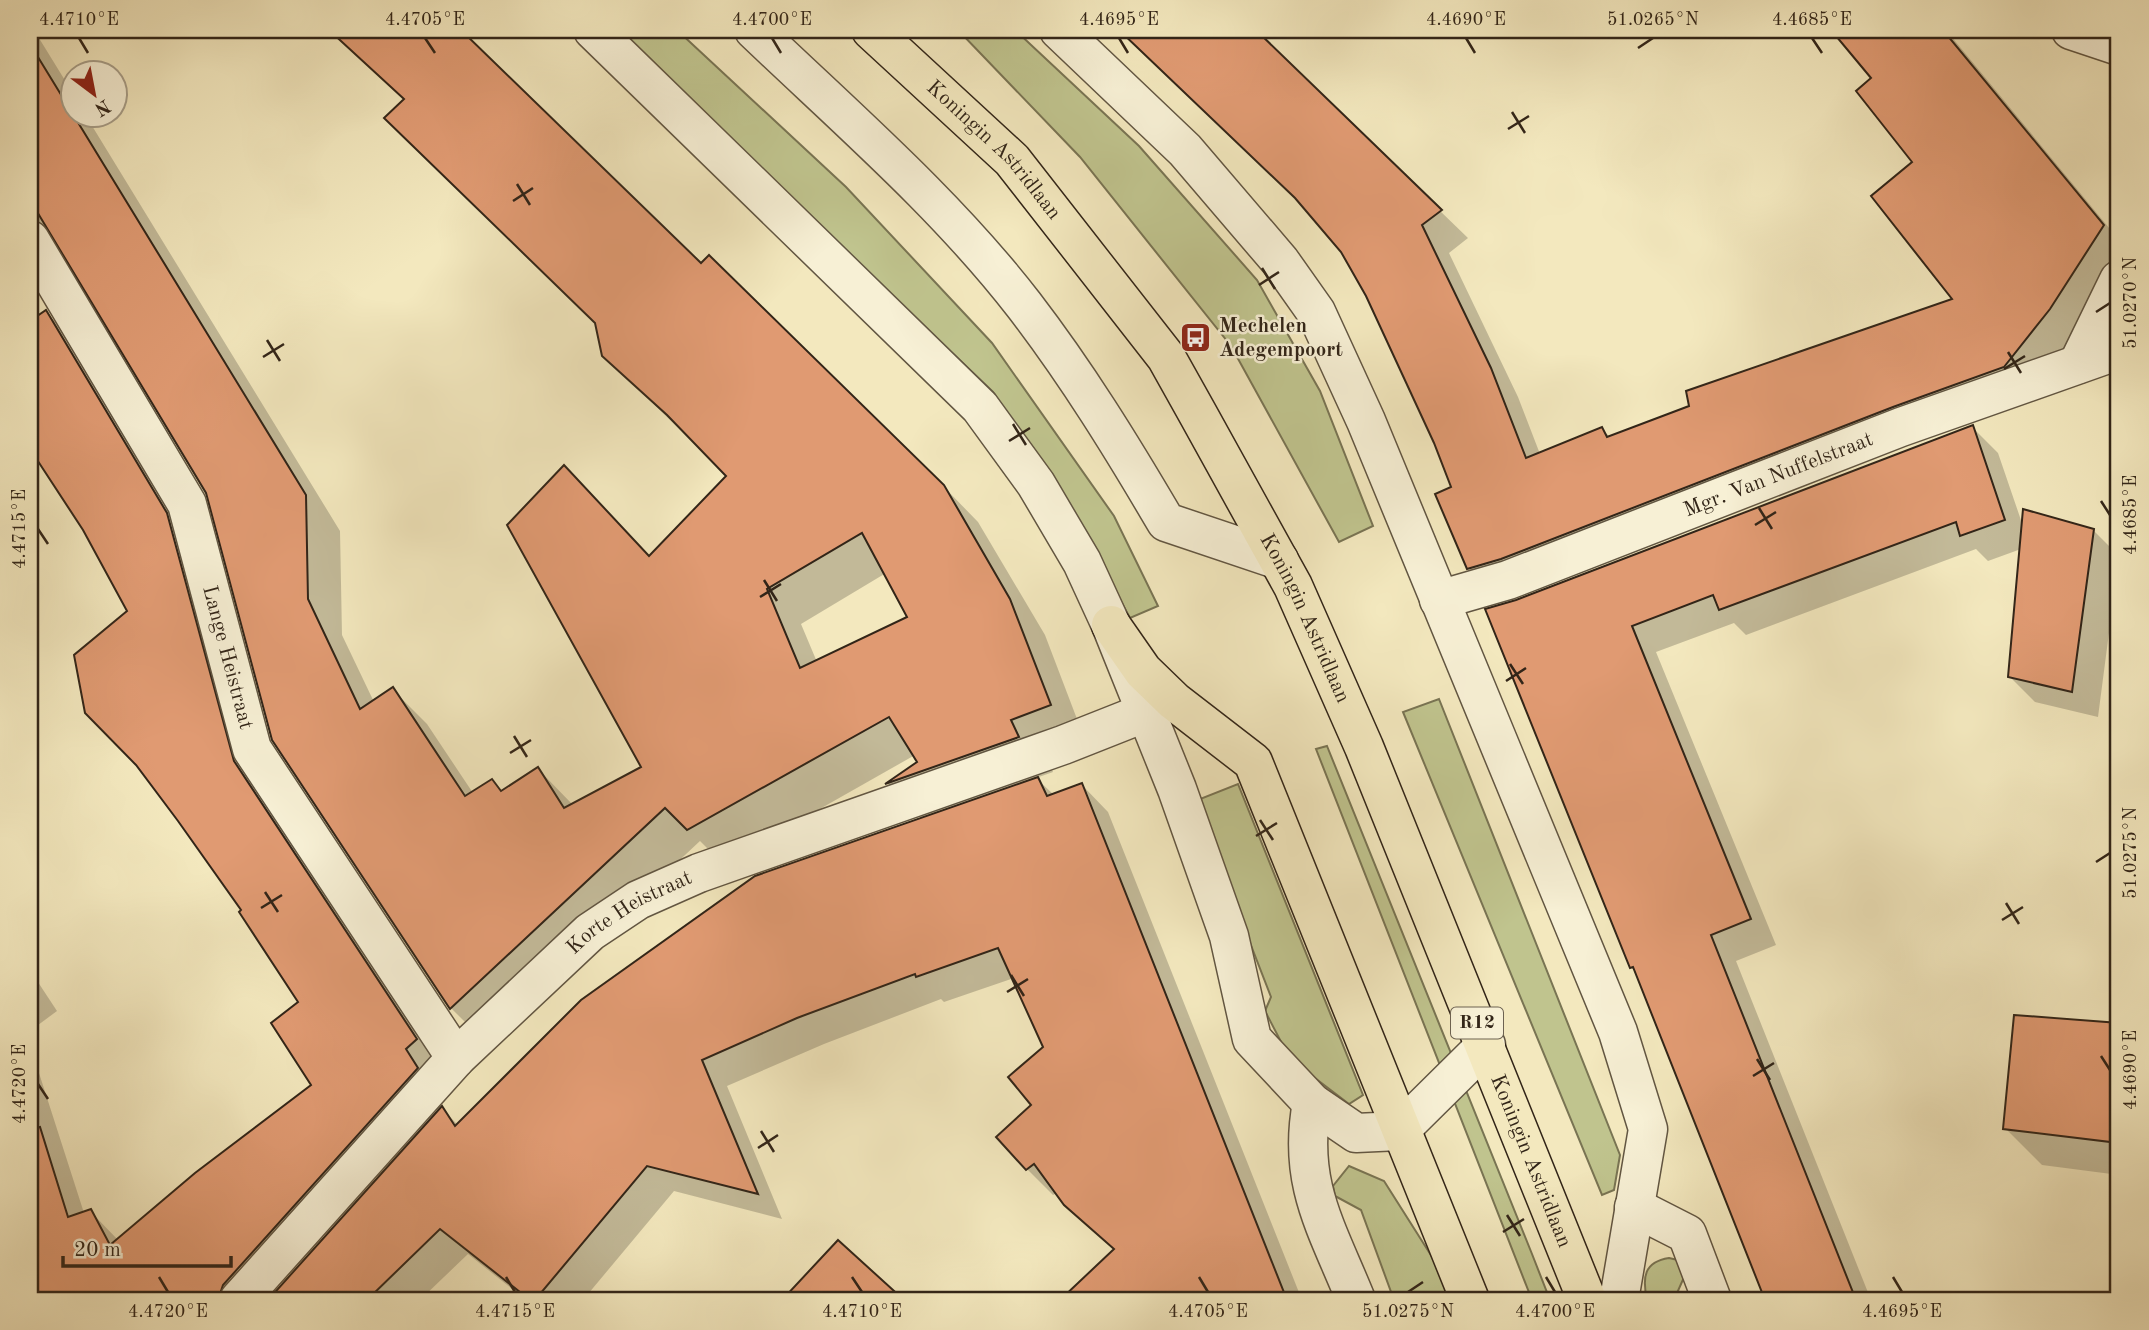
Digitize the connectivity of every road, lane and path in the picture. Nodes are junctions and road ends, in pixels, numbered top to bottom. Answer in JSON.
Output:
{"nodes":[{"id":1,"x":593,"y":30,"type":"edge"},
{"id":2,"x":754,"y":30,"type":"edge"},
{"id":3,"x":871,"y":30,"type":"edge"},
{"id":4,"x":1059,"y":30,"type":"edge"},
{"id":5,"x":2071,"y":30,"type":"edge"},
{"id":6,"x":2119,"y":46,"type":"edge"},
{"id":7,"x":30,"y":240,"type":"edge"},
{"id":8,"x":2119,"y":280,"type":"edge"},
{"id":9,"x":2119,"y":350,"type":"edge"},
{"id":10,"x":2078,"y":364,"type":"junction"},
{"id":11,"x":1279,"y":560,"type":"junction"},
{"id":12,"x":1439,"y":600,"type":"junction"},
{"id":13,"x":1111,"y":625,"type":"junction"},
{"id":14,"x":1144,"y":713,"type":"junction"},
{"id":15,"x":1486,"y":1045,"type":"junction"},
{"id":16,"x":456,"y":1058,"type":"junction"},
{"id":17,"x":1312,"y":1103,"type":"junction"},
{"id":18,"x":1399,"y":1131,"type":"junction"},
{"id":19,"x":1634,"y":1207,"type":"junction"},
{"id":20,"x":239,"y":1300,"type":"edge"},
{"id":21,"x":1356,"y":1300,"type":"edge"},
{"id":22,"x":1470,"y":1300,"type":"edge"},
{"id":23,"x":1587,"y":1300,"type":"edge"},
{"id":24,"x":1619,"y":1300,"type":"edge"},
{"id":25,"x":1712,"y":1300,"type":"edge"}],
"edges":[{"from":1,"to":13,"type":"street"},
{"from":2,"to":11,"type":"street"},
{"from":3,"to":11,"type":"main road","name":"Koningin Astridlaan","number":"R12"},
{"from":4,"to":12,"type":"street"},
{"from":5,"to":6,"type":"street"},
{"from":7,"to":16,"type":"street","name":"Lange Heistraat"},
{"from":8,"to":10,"type":"street"},
{"from":9,"to":10,"type":"street","name":"Mgr. Van Nuffelstraat"},
{"from":10,"to":12,"type":"street","name":"Mgr. Van Nuffelstraat"},
{"from":11,"to":15,"type":"main road","name":"Koningin Astridlaan","number":"R12"},
{"from":12,"to":19,"type":"street"},
{"from":13,"to":14,"type":"street"},
{"from":13,"to":18,"type":"main road"},
{"from":14,"to":16,"type":"street","name":"Korte Heistraat"},
{"from":14,"to":17,"type":"street"},
{"from":15,"to":18,"type":"street"},
{"from":15,"to":23,"type":"main road","name":"Koningin Astridlaan","number":"R12"},
{"from":16,"to":20,"type":"street","name":"Korte Heistraat"},
{"from":17,"to":18,"type":"street"},
{"from":17,"to":21,"type":"street"},
{"from":18,"to":22,"type":"main road"},
{"from":19,"to":24,"type":"street"},
{"from":19,"to":25,"type":"street"}]}
